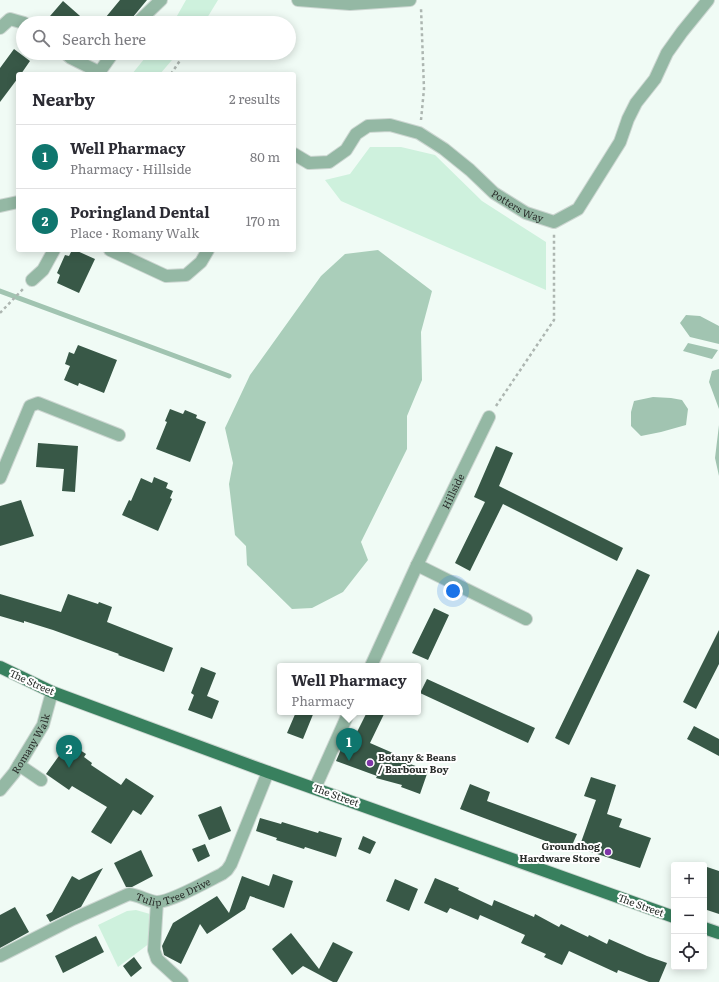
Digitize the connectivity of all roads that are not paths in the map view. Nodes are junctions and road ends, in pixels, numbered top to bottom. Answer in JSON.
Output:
{"nodes":[{"id":1,"x":161,"y":0,"type":"edge"},
{"id":2,"x":298,"y":0,"type":"edge"},
{"id":3,"x":410,"y":0,"type":"edge"},
{"id":4,"x":708,"y":0,"type":"edge"},
{"id":5,"x":383,"y":1,"type":"edge"},
{"id":6,"x":144,"y":16,"type":"edge"},
{"id":7,"x":16,"y":21,"type":"edge"},
{"id":8,"x":0,"y":28,"type":"edge"},
{"id":9,"x":75,"y":60,"type":"edge"},
{"id":10,"x":108,"y":60,"type":"edge"},
{"id":11,"x":97,"y":72,"type":"edge"},
{"id":12,"x":100,"y":72,"type":"edge"},
{"id":13,"x":296,"y":155,"type":"edge"},
{"id":14,"x":16,"y":202,"type":"edge"},
{"id":15,"x":0,"y":206,"type":"edge"},
{"id":16,"x":53,"y":252,"type":"edge"},
{"id":17,"x":114,"y":252,"type":"edge"},
{"id":18,"x":207,"y":252,"type":"edge"},
{"id":19,"x":32,"y":280,"type":"road end"},
{"id":20,"x":489,"y":417,"type":"road end"},
{"id":21,"x":118,"y":435,"type":"dead end"},
{"id":22,"x":0,"y":478,"type":"edge"},
{"id":23,"x":417,"y":565,"type":"junction"},
{"id":24,"x":526,"y":619,"type":"dead end"},
{"id":25,"x":372,"y":663,"type":"edge"},
{"id":26,"x":0,"y":667,"type":"edge"},
{"id":27,"x":52,"y":692,"type":"junction"},
{"id":28,"x":349,"y":715,"type":"edge"},
{"id":29,"x":19,"y":765,"type":"junction"},
{"id":30,"x":268,"y":772,"type":"junction"},
{"id":31,"x":40,"y":780,"type":"dead end"},
{"id":32,"x":315,"y":788,"type":"junction"},
{"id":33,"x":0,"y":790,"type":"edge"},
{"id":34,"x":157,"y":902,"type":"junction"},
{"id":35,"x":671,"y":916,"type":"edge"},
{"id":36,"x":707,"y":929,"type":"edge"},
{"id":37,"x":719,"y":933,"type":"edge"},
{"id":38,"x":0,"y":956,"type":"edge"},
{"id":39,"x":182,"y":982,"type":"edge"}],
"edges":[{"from":1,"to":6,"type":"street"},
{"from":2,"to":5,"type":"street"},
{"from":3,"to":5,"type":"street"},
{"from":4,"to":13,"type":"street","name":"Potters Way"},
{"from":7,"to":8,"type":"street"},
{"from":9,"to":11,"type":"street"},
{"from":10,"to":12,"type":"street"},
{"from":14,"to":15,"type":"street"},
{"from":16,"to":19,"type":"street"},
{"from":17,"to":18,"type":"street"},
{"from":20,"to":23,"type":"street","name":"Hillside"},
{"from":21,"to":22,"type":"street"},
{"from":23,"to":24,"type":"street"},
{"from":23,"to":25,"type":"street","name":"Hillside"},
{"from":26,"to":27,"type":"main road","name":"The Street"},
{"from":27,"to":29,"type":"street","name":"Romany Walk"},
{"from":27,"to":30,"type":"main road","name":"The Street"},
{"from":28,"to":32,"type":"street"},
{"from":29,"to":31,"type":"street"},
{"from":29,"to":33,"type":"street","name":"Romany Walk"},
{"from":30,"to":32,"type":"main road","name":"The Street"},
{"from":30,"to":34,"type":"street","name":"Tulip Tree Drive"},
{"from":32,"to":35,"type":"main road","name":"The Street"},
{"from":34,"to":38,"type":"street","name":"Tulip Tree Drive"},
{"from":34,"to":39,"type":"street"},
{"from":36,"to":37,"type":"main road"}]}
